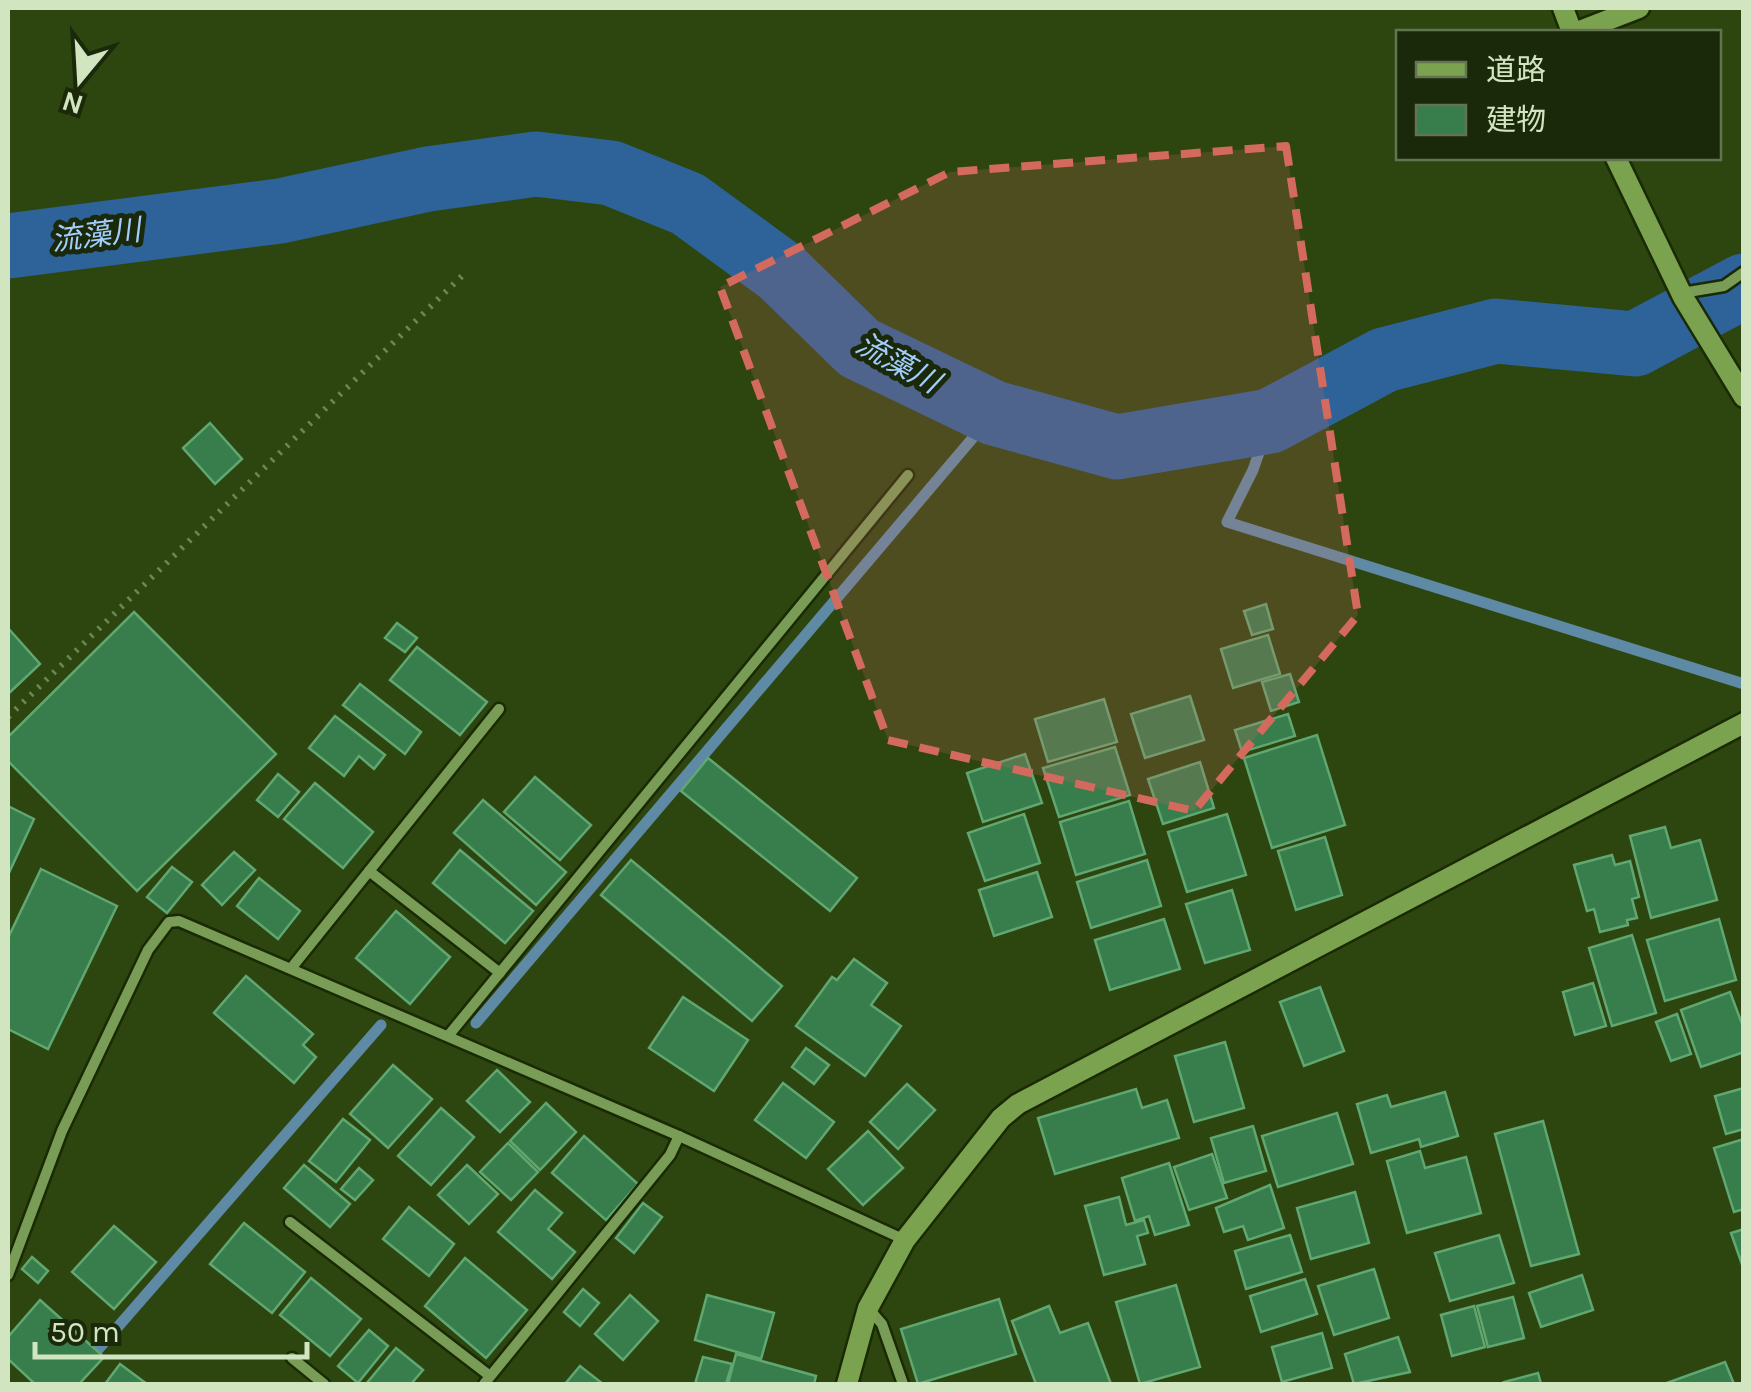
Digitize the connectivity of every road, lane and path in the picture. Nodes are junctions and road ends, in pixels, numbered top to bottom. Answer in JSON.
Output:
{"nodes":[{"id":1,"x":1639,"y":8,"type":"edge"},
{"id":2,"x":1579,"y":30,"type":"edge"},
{"id":3,"x":1617,"y":160,"type":"edge"},
{"id":4,"x":1744,"y":272,"type":"edge"},
{"id":5,"x":465,"y":273,"type":"dead end"},
{"id":6,"x":1683,"y":295,"type":"junction"},
{"id":7,"x":1744,"y":398,"type":"edge"},
{"id":8,"x":908,"y":475,"type":"dead end"},
{"id":9,"x":499,"y":710,"type":"dead end"},
{"id":10,"x":8,"y":718,"type":"edge"},
{"id":11,"x":1744,"y":722,"type":"edge"},
{"id":12,"x":370,"y":871,"type":"junction"},
{"id":13,"x":293,"y":966,"type":"junction"},
{"id":14,"x":500,"y":972,"type":"junction"},
{"id":15,"x":448,"y":1036,"type":"junction"},
{"id":16,"x":680,"y":1136,"type":"junction"},
{"id":17,"x":290,"y":1222,"type":"dead end"},
{"id":18,"x":905,"y":1240,"type":"junction"},
{"id":19,"x":8,"y":1275,"type":"edge"},
{"id":20,"x":868,"y":1308,"type":"junction"},
{"id":21,"x":292,"y":1358,"type":"dead end"},
{"id":22,"x":487,"y":1380,"type":"edge"},
{"id":23,"x":324,"y":1384,"type":"edge"},
{"id":24,"x":848,"y":1384,"type":"edge"},
{"id":25,"x":903,"y":1384,"type":"edge"}],
"edges":[{"from":1,"to":2,"type":"street"},
{"from":3,"to":6,"type":"street"},
{"from":4,"to":6,"type":"street"},
{"from":5,"to":10,"type":"path"},
{"from":6,"to":7,"type":"street"},
{"from":8,"to":14,"type":"street"},
{"from":9,"to":12,"type":"street"},
{"from":11,"to":18,"type":"street"},
{"from":12,"to":13,"type":"street"},
{"from":12,"to":14,"type":"street"},
{"from":13,"to":15,"type":"street"},
{"from":13,"to":19,"type":"street"},
{"from":14,"to":15,"type":"street"},
{"from":15,"to":16,"type":"street"},
{"from":16,"to":18,"type":"street"},
{"from":16,"to":22,"type":"street"},
{"from":17,"to":22,"type":"street"},
{"from":18,"to":20,"type":"street"},
{"from":20,"to":24,"type":"street"},
{"from":20,"to":25,"type":"street"},
{"from":21,"to":23,"type":"street"}]}
